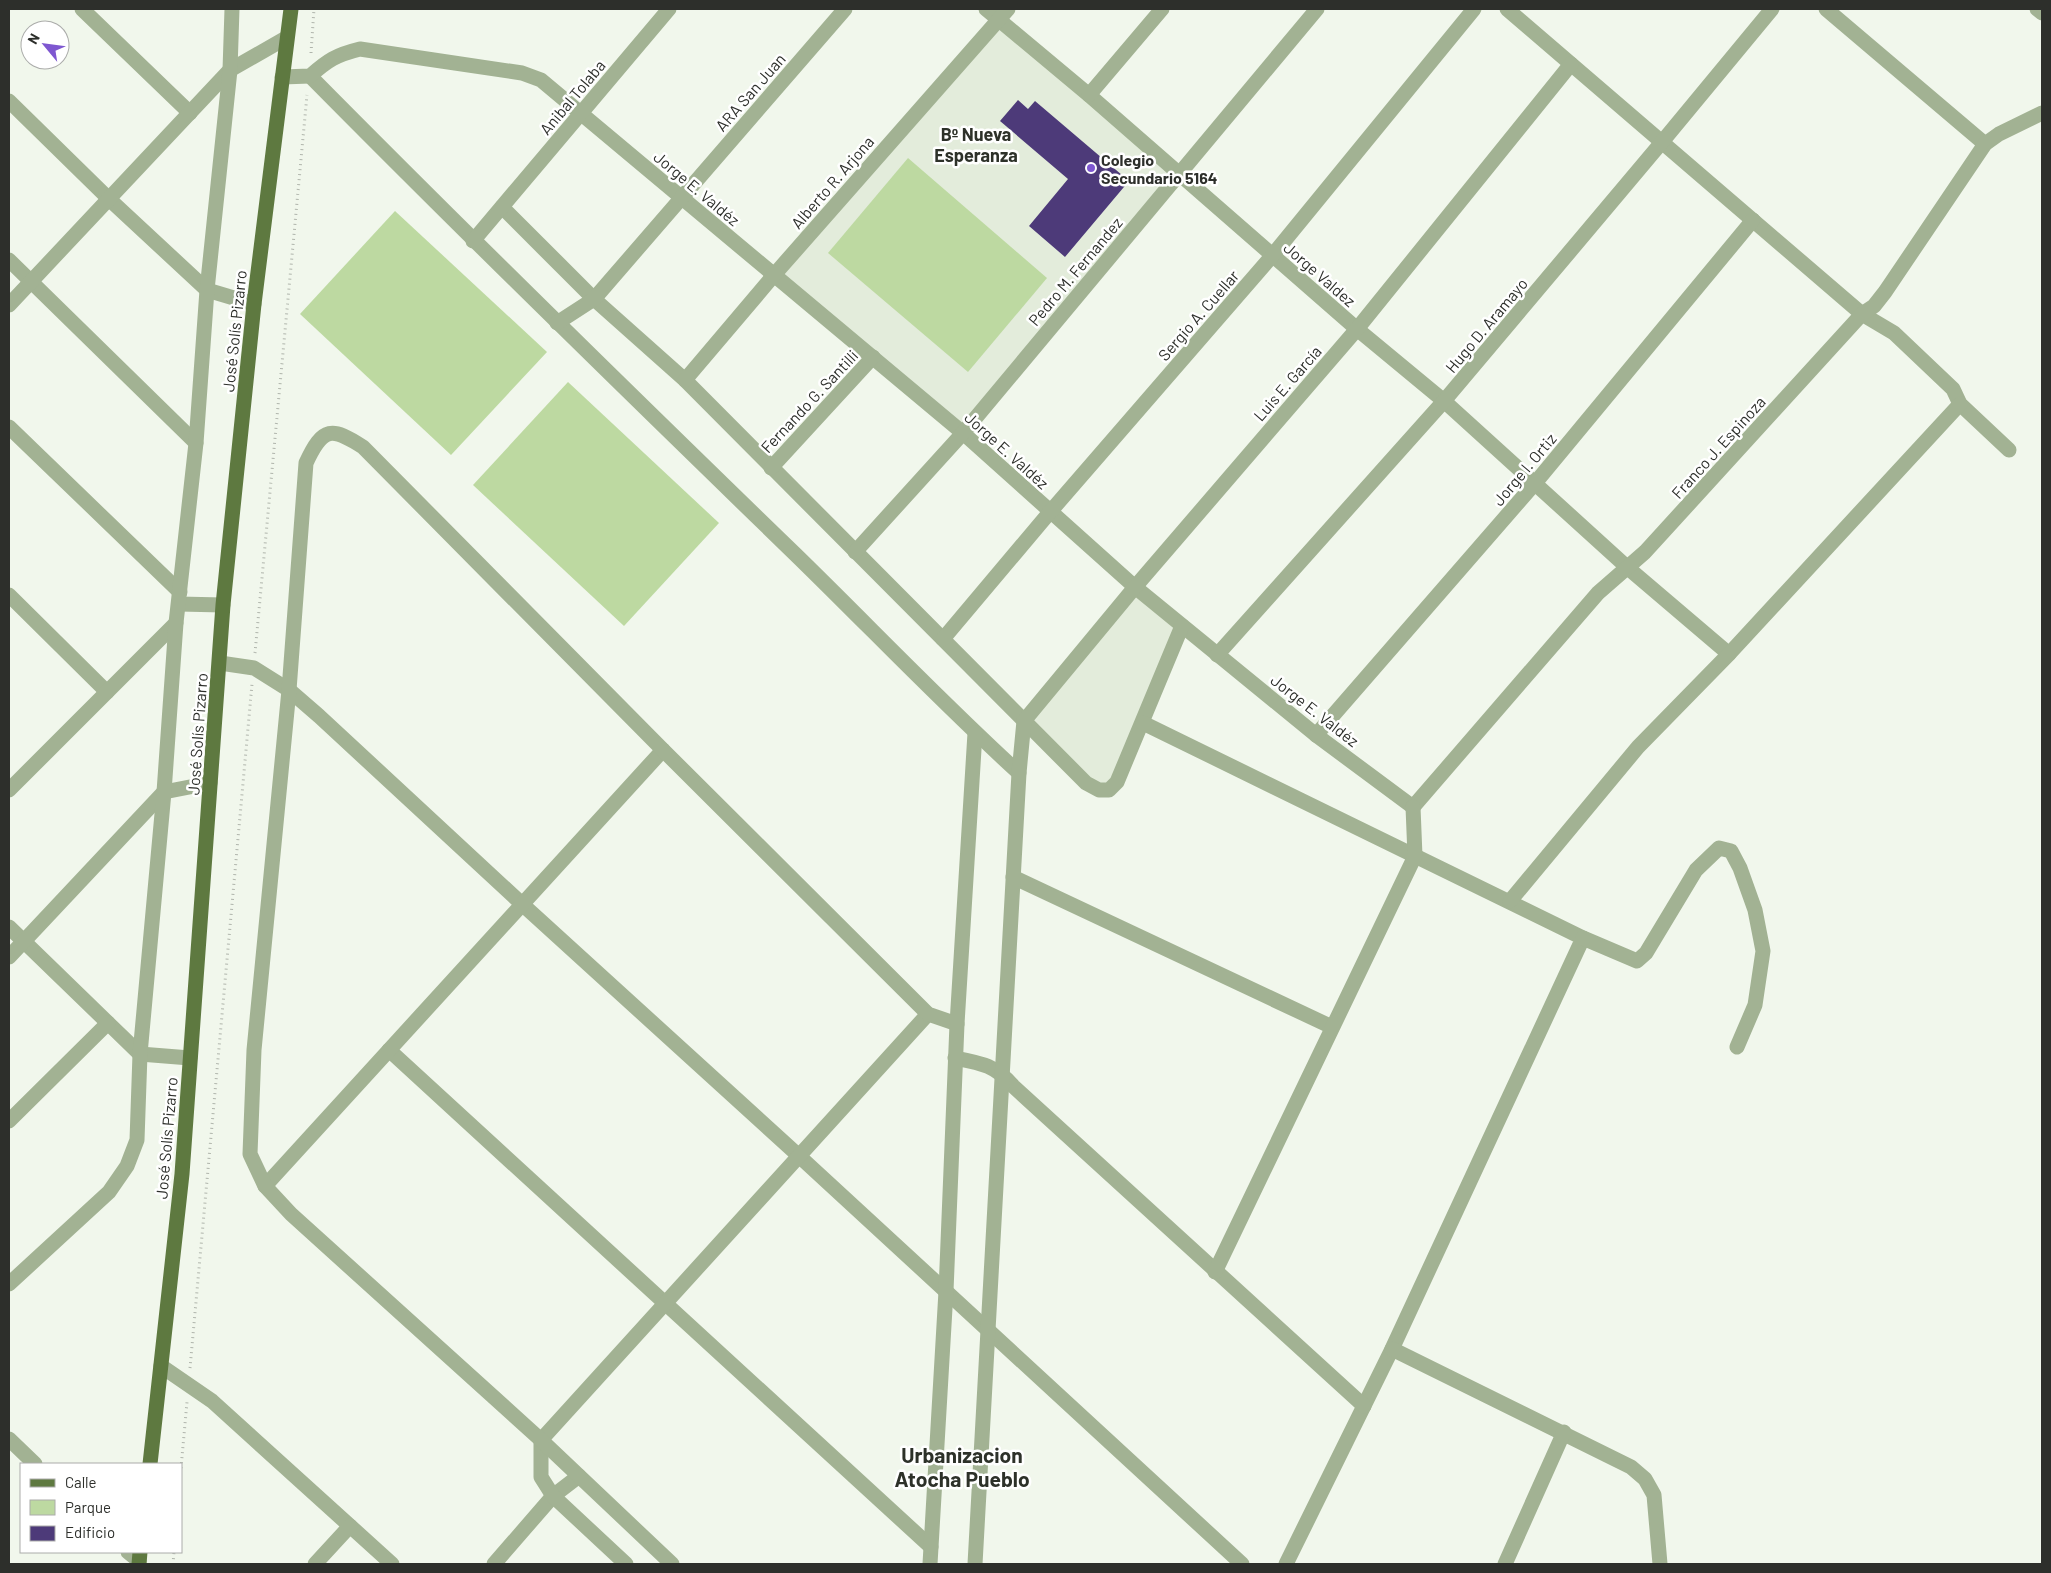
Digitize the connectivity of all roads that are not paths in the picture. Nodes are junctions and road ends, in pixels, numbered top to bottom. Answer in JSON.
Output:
{"nodes":[{"id":1,"x":82,"y":9,"type":"edge"},
{"id":2,"x":232,"y":9,"type":"edge"},
{"id":3,"x":291,"y":9,"type":"edge"},
{"id":4,"x":669,"y":9,"type":"edge"},
{"id":5,"x":845,"y":9,"type":"edge"},
{"id":6,"x":986,"y":9,"type":"edge"},
{"id":7,"x":1162,"y":9,"type":"edge"},
{"id":8,"x":1317,"y":9,"type":"edge"},
{"id":9,"x":1474,"y":9,"type":"edge"},
{"id":10,"x":1507,"y":9,"type":"edge"},
{"id":11,"x":1772,"y":9,"type":"edge"},
{"id":12,"x":1826,"y":9,"type":"edge"},
{"id":13,"x":2037,"y":9,"type":"edge"},
{"id":14,"x":2042,"y":13,"type":"edge"},
{"id":15,"x":1003,"y":14,"type":"edge"},
{"id":16,"x":286,"y":38,"type":"junction"},
{"id":17,"x":1571,"y":64,"type":"junction"},
{"id":18,"x":230,"y":70,"type":"junction"},
{"id":19,"x":282,"y":76,"type":"junction"},
{"id":20,"x":310,"y":76,"type":"junction"},
{"id":21,"x":1089,"y":95,"type":"junction"},
{"id":22,"x":9,"y":101,"type":"edge"},
{"id":23,"x":2042,"y":112,"type":"edge"},
{"id":24,"x":190,"y":113,"type":"junction"},
{"id":25,"x":580,"y":114,"type":"junction"},
{"id":26,"x":1662,"y":142,"type":"junction"},
{"id":27,"x":1985,"y":144,"type":"junction"},
{"id":28,"x":1180,"y":174,"type":"junction"},
{"id":29,"x":109,"y":199,"type":"junction"},
{"id":30,"x":682,"y":199,"type":"junction"},
{"id":31,"x":502,"y":207,"type":"junction"},
{"id":32,"x":1753,"y":220,"type":"junction"},
{"id":33,"x":473,"y":242,"type":"junction"},
{"id":34,"x":1272,"y":256,"type":"junction"},
{"id":35,"x":9,"y":260,"type":"edge"},
{"id":36,"x":774,"y":275,"type":"junction"},
{"id":37,"x":31,"y":282,"type":"junction"},
{"id":38,"x":207,"y":290,"type":"junction"},
{"id":39,"x":594,"y":299,"type":"junction"},
{"id":40,"x":254,"y":304,"type":"junction"},
{"id":41,"x":9,"y":305,"type":"edge"},
{"id":42,"x":1862,"y":314,"type":"junction"},
{"id":43,"x":558,"y":323,"type":"junction"},
{"id":44,"x":1357,"y":329,"type":"junction"},
{"id":45,"x":873,"y":357,"type":"junction"},
{"id":46,"x":685,"y":380,"type":"junction"},
{"id":47,"x":1444,"y":401,"type":"junction"},
{"id":48,"x":1960,"y":404,"type":"junction"},
{"id":49,"x":9,"y":427,"type":"edge"},
{"id":50,"x":963,"y":433,"type":"junction"},
{"id":51,"x":196,"y":443,"type":"junction"},
{"id":52,"x":2009,"y":450,"type":"dead end"},
{"id":53,"x":771,"y":468,"type":"junction"},
{"id":54,"x":1536,"y":482,"type":"junction"},
{"id":55,"x":1050,"y":512,"type":"junction"},
{"id":56,"x":854,"y":552,"type":"junction"},
{"id":57,"x":1628,"y":568,"type":"junction"},
{"id":58,"x":1135,"y":587,"type":"junction"},
{"id":59,"x":9,"y":595,"type":"edge"},
{"id":60,"x":179,"y":598,"type":"junction"},
{"id":61,"x":223,"y":605,"type":"junction"},
{"id":62,"x":176,"y":623,"type":"junction"},
{"id":63,"x":1182,"y":626,"type":"junction"},
{"id":64,"x":943,"y":639,"type":"junction"},
{"id":65,"x":1729,"y":654,"type":"junction"},
{"id":66,"x":1217,"y":655,"type":"junction"},
{"id":67,"x":220,"y":663,"type":"junction"},
{"id":68,"x":289,"y":690,"type":"junction"},
{"id":69,"x":107,"y":692,"type":"junction"},
{"id":70,"x":1024,"y":721,"type":"junction"},
{"id":71,"x":1142,"y":723,"type":"junction"},
{"id":72,"x":975,"y":734,"type":"junction"},
{"id":73,"x":1316,"y":735,"type":"junction"},
{"id":74,"x":663,"y":750,"type":"junction"},
{"id":75,"x":1019,"y":773,"type":"junction"},
{"id":76,"x":12,"y":779,"type":"edge"},
{"id":77,"x":210,"y":783,"type":"junction"},
{"id":78,"x":164,"y":792,"type":"junction"},
{"id":79,"x":1413,"y":807,"type":"junction"},
{"id":80,"x":1416,"y":856,"type":"junction"},
{"id":81,"x":1013,"y":877,"type":"junction"},
{"id":82,"x":1510,"y":901,"type":"junction"},
{"id":83,"x":522,"y":904,"type":"junction"},
{"id":84,"x":9,"y":928,"type":"edge"},
{"id":85,"x":1583,"y":938,"type":"junction"},
{"id":86,"x":24,"y":942,"type":"junction"},
{"id":87,"x":9,"y":957,"type":"edge"},
{"id":88,"x":928,"y":1014,"type":"junction"},
{"id":89,"x":108,"y":1023,"type":"junction"},
{"id":90,"x":957,"y":1024,"type":"junction"},
{"id":91,"x":1332,"y":1027,"type":"junction"},
{"id":92,"x":1737,"y":1047,"type":"dead end"},
{"id":93,"x":389,"y":1050,"type":"junction"},
{"id":94,"x":140,"y":1054,"type":"junction"},
{"id":95,"x":190,"y":1058,"type":"junction"},
{"id":96,"x":955,"y":1058,"type":"junction"},
{"id":97,"x":1002,"y":1074,"type":"junction"},
{"id":98,"x":9,"y":1121,"type":"edge"},
{"id":99,"x":799,"y":1156,"type":"junction"},
{"id":100,"x":265,"y":1186,"type":"junction"},
{"id":101,"x":1215,"y":1272,"type":"junction"},
{"id":102,"x":9,"y":1284,"type":"edge"},
{"id":103,"x":946,"y":1291,"type":"junction"},
{"id":104,"x":665,"y":1303,"type":"junction"},
{"id":105,"x":988,"y":1329,"type":"junction"},
{"id":106,"x":1392,"y":1349,"type":"junction"},
{"id":107,"x":160,"y":1366,"type":"junction"},
{"id":108,"x":1364,"y":1406,"type":"junction"},
{"id":109,"x":1564,"y":1432,"type":"junction"},
{"id":110,"x":9,"y":1438,"type":"edge"},
{"id":111,"x":541,"y":1440,"type":"junction"},
{"id":112,"x":34,"y":1463,"type":"edge"},
{"id":113,"x":150,"y":1463,"type":"edge"},
{"id":114,"x":579,"y":1476,"type":"junction"},
{"id":115,"x":553,"y":1496,"type":"junction"},
{"id":116,"x":350,"y":1526,"type":"junction"},
{"id":117,"x":931,"y":1547,"type":"junction"},
{"id":118,"x":315,"y":1564,"type":"edge"},
{"id":119,"x":392,"y":1564,"type":"edge"},
{"id":120,"x":494,"y":1564,"type":"edge"},
{"id":121,"x":626,"y":1564,"type":"edge"},
{"id":122,"x":672,"y":1564,"type":"edge"},
{"id":123,"x":930,"y":1564,"type":"edge"},
{"id":124,"x":975,"y":1564,"type":"edge"},
{"id":125,"x":1242,"y":1564,"type":"edge"},
{"id":126,"x":1286,"y":1564,"type":"edge"},
{"id":127,"x":1505,"y":1564,"type":"edge"},
{"id":128,"x":1660,"y":1564,"type":"edge"}],
"edges":[{"from":1,"to":24,"type":"street"},
{"from":2,"to":18,"type":"street"},
{"from":3,"to":16,"type":"main road","name":"José Solís Pizarro"},
{"from":4,"to":25,"type":"street","name":"Anibal Tolaba"},
{"from":5,"to":30,"type":"street","name":"ARA San Juan"},
{"from":6,"to":15,"type":"street","name":"Jorge Valdez"},
{"from":7,"to":21,"type":"street"},
{"from":8,"to":28,"type":"street","name":"Pedro M. Fernandez"},
{"from":9,"to":34,"type":"street","name":"Sergio A. Cuellar"},
{"from":10,"to":17,"type":"street"},
{"from":11,"to":26,"type":"street","name":"Hugo D. Aramayo"},
{"from":12,"to":27,"type":"street"},
{"from":13,"to":14,"type":"street"},
{"from":15,"to":21,"type":"street","name":"Jorge Valdez"},
{"from":15,"to":36,"type":"street","name":"Alberto R. Arjona"},
{"from":16,"to":18,"type":"street"},
{"from":16,"to":19,"type":"main road","name":"José Solís Pizarro"},
{"from":17,"to":26,"type":"street"},
{"from":17,"to":44,"type":"street","name":"Luis E. García"},
{"from":18,"to":24,"type":"street"},
{"from":18,"to":38,"type":"street"},
{"from":19,"to":20,"type":"street"},
{"from":19,"to":40,"type":"main road","name":"José Solís Pizarro"},
{"from":20,"to":25,"type":"street","name":"Jorge E. Valdéz"},
{"from":20,"to":33,"type":"street"},
{"from":21,"to":28,"type":"street","name":"Jorge Valdez"},
{"from":22,"to":29,"type":"street"},
{"from":23,"to":27,"type":"street","name":"Franco J. Espinoza"},
{"from":24,"to":29,"type":"street"},
{"from":25,"to":30,"type":"street","name":"Jorge E. Valdéz"},
{"from":25,"to":31,"type":"street","name":"Anibal Tolaba"},
{"from":26,"to":32,"type":"street"},
{"from":26,"to":47,"type":"street","name":"Hugo D. Aramayo"},
{"from":27,"to":42,"type":"street","name":"Franco J. Espinoza"},
{"from":28,"to":34,"type":"street","name":"Jorge Valdez"},
{"from":28,"to":50,"type":"street","name":"Pedro M. Fernandez"},
{"from":29,"to":37,"type":"street"},
{"from":29,"to":38,"type":"street"},
{"from":30,"to":36,"type":"street","name":"Jorge E. Valdéz"},
{"from":30,"to":39,"type":"street","name":"ARA San Juan"},
{"from":31,"to":33,"type":"street","name":"Anibal Tolaba"},
{"from":31,"to":39,"type":"street"},
{"from":32,"to":42,"type":"street"},
{"from":32,"to":54,"type":"street","name":"Jorge I. Ortiz"},
{"from":33,"to":43,"type":"street"},
{"from":34,"to":44,"type":"street","name":"Jorge Valdez"},
{"from":34,"to":55,"type":"street","name":"Sergio A. Cuellar"},
{"from":35,"to":37,"type":"street"},
{"from":36,"to":45,"type":"street","name":"Jorge E. Valdéz"},
{"from":36,"to":46,"type":"street","name":"Alberto R. Arjona"},
{"from":37,"to":41,"type":"street"},
{"from":37,"to":51,"type":"street"},
{"from":38,"to":40,"type":"street"},
{"from":38,"to":51,"type":"street"},
{"from":39,"to":43,"type":"street","name":"ARA San Juan"},
{"from":39,"to":46,"type":"street"},
{"from":40,"to":61,"type":"main road","name":"José Solís Pizarro"},
{"from":42,"to":48,"type":"street"},
{"from":42,"to":57,"type":"street","name":"Franco J. Espinoza"},
{"from":43,"to":72,"type":"street"},
{"from":44,"to":47,"type":"street","name":"Jorge Valdez"},
{"from":44,"to":58,"type":"street","name":"Luis E. García"},
{"from":45,"to":50,"type":"street","name":"Jorge E. Valdéz"},
{"from":45,"to":53,"type":"street","name":"Fernando G. Santilli"},
{"from":46,"to":53,"type":"street"},
{"from":47,"to":54,"type":"street","name":"Jorge Valdez"},
{"from":47,"to":66,"type":"street","name":"Hugo D. Aramayo"},
{"from":48,"to":52,"type":"street"},
{"from":48,"to":65,"type":"street"},
{"from":49,"to":60,"type":"street"},
{"from":50,"to":55,"type":"street","name":"Jorge E. Valdéz"},
{"from":50,"to":56,"type":"street","name":"Pedro M. Fernandez"},
{"from":51,"to":60,"type":"street"},
{"from":53,"to":56,"type":"street"},
{"from":54,"to":57,"type":"street","name":"Jorge Valdez"},
{"from":54,"to":73,"type":"street","name":"Jorge I. Ortiz"},
{"from":55,"to":58,"type":"street","name":"Jorge E. Valdéz"},
{"from":55,"to":64,"type":"street","name":"Sergio A. Cuellar"},
{"from":56,"to":64,"type":"street"},
{"from":57,"to":65,"type":"street","name":"Jorge Valdez"},
{"from":57,"to":79,"type":"street","name":"Franco J. Espinoza"},
{"from":58,"to":63,"type":"street","name":"Jorge E. Valdéz"},
{"from":58,"to":70,"type":"street","name":"Luis E. García"},
{"from":59,"to":69,"type":"street"},
{"from":60,"to":61,"type":"street"},
{"from":60,"to":62,"type":"street"},
{"from":61,"to":67,"type":"main road","name":"José Solís Pizarro"},
{"from":62,"to":69,"type":"street"},
{"from":62,"to":78,"type":"street"},
{"from":63,"to":66,"type":"street","name":"Jorge E. Valdéz"},
{"from":63,"to":71,"type":"street"},
{"from":64,"to":70,"type":"street"},
{"from":65,"to":82,"type":"street"},
{"from":66,"to":73,"type":"street","name":"Jorge E. Valdéz"},
{"from":67,"to":68,"type":"street"},
{"from":67,"to":77,"type":"main road","name":"José Solís Pizarro"},
{"from":68,"to":74,"type":"street"},
{"from":68,"to":83,"type":"street"},
{"from":68,"to":100,"type":"street"},
{"from":69,"to":76,"type":"street"},
{"from":70,"to":71,"type":"street"},
{"from":70,"to":75,"type":"street"},
{"from":71,"to":80,"type":"street"},
{"from":72,"to":75,"type":"street"},
{"from":72,"to":90,"type":"street"},
{"from":73,"to":79,"type":"street","name":"Jorge E. Valdéz"},
{"from":74,"to":83,"type":"street"},
{"from":74,"to":88,"type":"street"},
{"from":75,"to":81,"type":"street"},
{"from":77,"to":78,"type":"street"},
{"from":77,"to":95,"type":"main road","name":"José Solís Pizarro"},
{"from":78,"to":86,"type":"street"},
{"from":78,"to":94,"type":"street"},
{"from":79,"to":80,"type":"street"},
{"from":80,"to":82,"type":"street"},
{"from":80,"to":91,"type":"street"},
{"from":81,"to":91,"type":"street"},
{"from":81,"to":97,"type":"street"},
{"from":82,"to":85,"type":"street"},
{"from":83,"to":93,"type":"street"},
{"from":83,"to":99,"type":"street"},
{"from":84,"to":86,"type":"street"},
{"from":85,"to":92,"type":"street"},
{"from":85,"to":106,"type":"street"},
{"from":86,"to":87,"type":"street"},
{"from":86,"to":89,"type":"street"},
{"from":88,"to":90,"type":"street"},
{"from":88,"to":99,"type":"street"},
{"from":89,"to":94,"type":"street"},
{"from":89,"to":98,"type":"street"},
{"from":90,"to":96,"type":"street"},
{"from":91,"to":101,"type":"street"},
{"from":93,"to":100,"type":"street"},
{"from":93,"to":104,"type":"street"},
{"from":94,"to":95,"type":"street"},
{"from":94,"to":102,"type":"street"},
{"from":95,"to":107,"type":"main road","name":"José Solís Pizarro"},
{"from":96,"to":97,"type":"street"},
{"from":96,"to":103,"type":"street"},
{"from":97,"to":101,"type":"street"},
{"from":97,"to":105,"type":"street"},
{"from":99,"to":103,"type":"street"},
{"from":99,"to":104,"type":"street"},
{"from":100,"to":111,"type":"street"},
{"from":101,"to":108,"type":"street"},
{"from":103,"to":105,"type":"street"},
{"from":103,"to":117,"type":"street"},
{"from":104,"to":111,"type":"street"},
{"from":104,"to":117,"type":"street"},
{"from":105,"to":124,"type":"street"},
{"from":105,"to":125,"type":"street"},
{"from":106,"to":108,"type":"street"},
{"from":106,"to":109,"type":"street"},
{"from":107,"to":113,"type":"main road","name":"José Solís Pizarro"},
{"from":107,"to":116,"type":"street"},
{"from":108,"to":126,"type":"street"},
{"from":109,"to":127,"type":"street"},
{"from":109,"to":128,"type":"street"},
{"from":110,"to":112,"type":"street"},
{"from":111,"to":114,"type":"street"},
{"from":111,"to":115,"type":"street"},
{"from":114,"to":115,"type":"street"},
{"from":114,"to":122,"type":"street"},
{"from":115,"to":120,"type":"street"},
{"from":115,"to":121,"type":"street"},
{"from":116,"to":118,"type":"street"},
{"from":116,"to":119,"type":"street"},
{"from":117,"to":123,"type":"street"}]}
